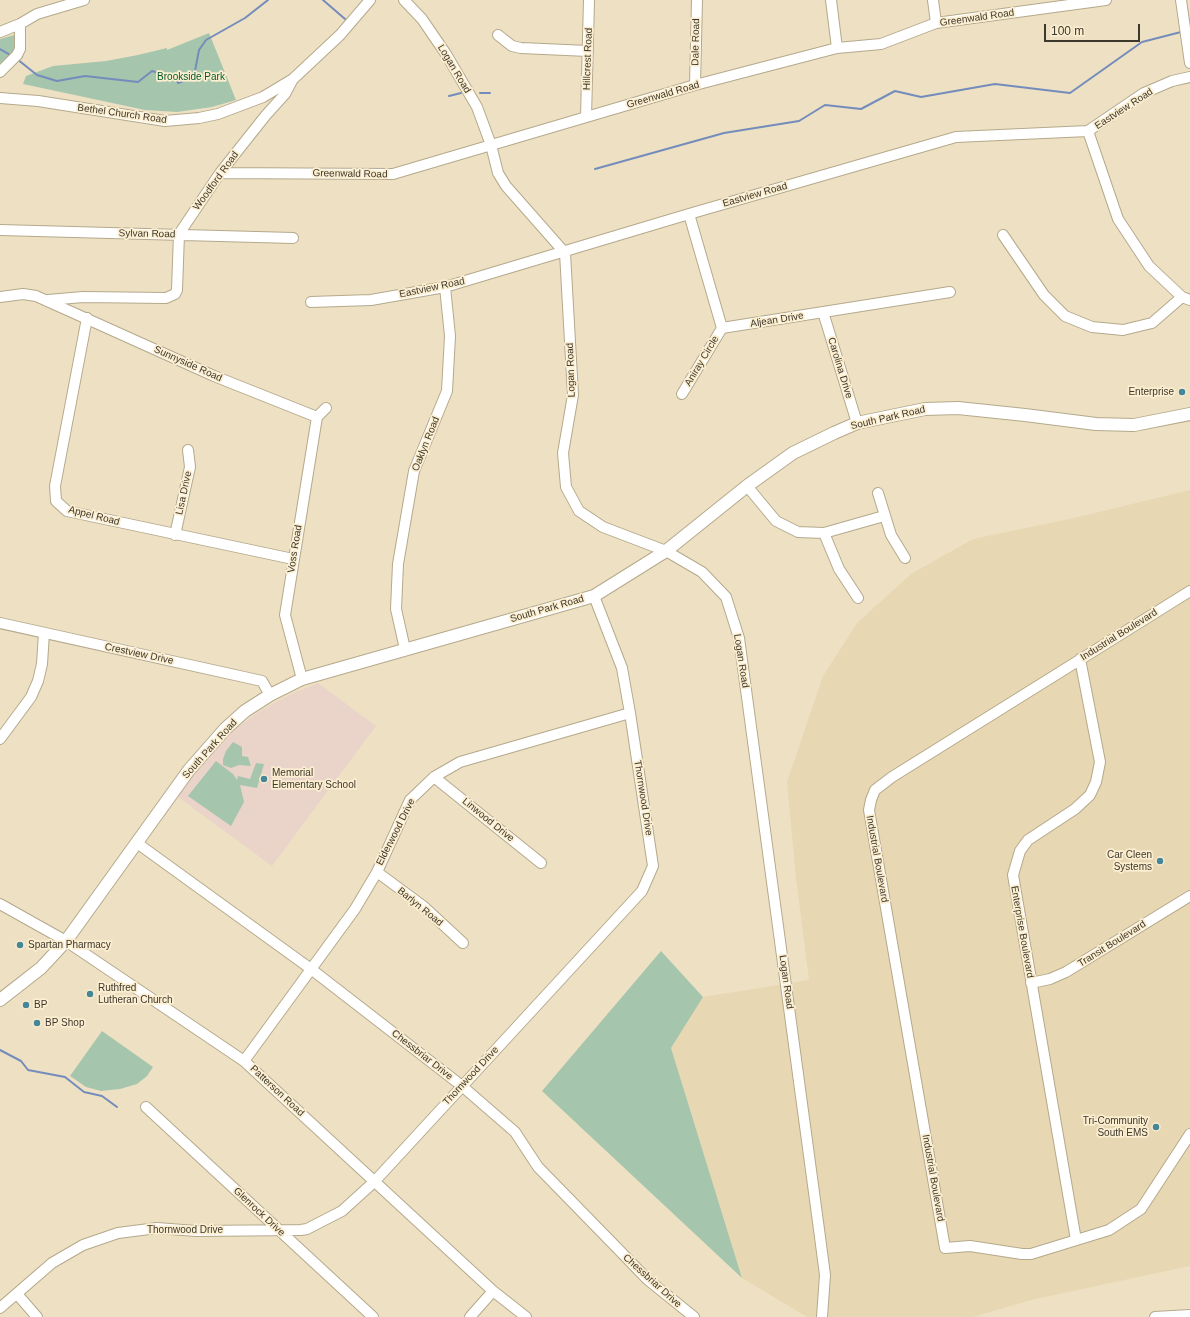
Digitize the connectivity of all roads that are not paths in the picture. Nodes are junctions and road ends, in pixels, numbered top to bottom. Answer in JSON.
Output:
{"nodes":[{"id":1,"x":84,"y":0,"type":"edge"},
{"id":2,"x":370,"y":0,"type":"edge"},
{"id":3,"x":404,"y":0,"type":"edge"},
{"id":4,"x":589,"y":0,"type":"edge"},
{"id":5,"x":697,"y":0,"type":"edge"},
{"id":6,"x":831,"y":0,"type":"edge"},
{"id":7,"x":933,"y":0,"type":"edge"},
{"id":8,"x":1106,"y":0,"type":"edge"},
{"id":9,"x":1181,"y":0,"type":"edge"},
{"id":10,"x":1058,"y":4,"type":"edge"},
{"id":11,"x":936,"y":23,"type":"junction"},
{"id":12,"x":20,"y":24,"type":"junction"},
{"id":13,"x":0,"y":32,"type":"edge"},
{"id":14,"x":498,"y":35,"type":"dead end"},
{"id":15,"x":837,"y":48,"type":"junction"},
{"id":16,"x":588,"y":51,"type":"junction"},
{"id":17,"x":1190,"y":64,"type":"edge"},
{"id":18,"x":0,"y":72,"type":"edge"},
{"id":19,"x":1190,"y":77,"type":"edge"},
{"id":20,"x":293,"y":79,"type":"junction"},
{"id":21,"x":695,"y":85,"type":"junction"},
{"id":22,"x":0,"y":98,"type":"edge"},
{"id":23,"x":586,"y":117,"type":"junction"},
{"id":24,"x":1088,"y":131,"type":"junction"},
{"id":25,"x":491,"y":145,"type":"junction"},
{"id":26,"x":220,"y":173,"type":"junction"},
{"id":27,"x":689,"y":214,"type":"junction"},
{"id":28,"x":0,"y":230,"type":"edge"},
{"id":29,"x":178,"y":234,"type":"junction"},
{"id":30,"x":1004,"y":235,"type":"dead end"},
{"id":31,"x":293,"y":238,"type":"dead end"},
{"id":32,"x":565,"y":253,"type":"junction"},
{"id":33,"x":445,"y":287,"type":"junction"},
{"id":34,"x":950,"y":292,"type":"dead end"},
{"id":35,"x":0,"y":297,"type":"edge"},
{"id":36,"x":83,"y":297,"type":"junction"},
{"id":37,"x":1186,"y":299,"type":"edge"},
{"id":38,"x":48,"y":300,"type":"junction"},
{"id":39,"x":311,"y":302,"type":"dead end"},
{"id":40,"x":823,"y":312,"type":"junction"},
{"id":41,"x":83,"y":316,"type":"junction"},
{"id":42,"x":722,"y":328,"type":"junction"},
{"id":43,"x":682,"y":394,"type":"dead end"},
{"id":44,"x":326,"y":408,"type":"dead end"},
{"id":45,"x":1190,"y":414,"type":"edge"},
{"id":46,"x":317,"y":417,"type":"junction"},
{"id":47,"x":857,"y":423,"type":"junction"},
{"id":48,"x":188,"y":450,"type":"dead end"},
{"id":49,"x":748,"y":486,"type":"junction"},
{"id":50,"x":878,"y":493,"type":"dead end"},
{"id":51,"x":884,"y":516,"type":"junction"},
{"id":52,"x":824,"y":533,"type":"junction"},
{"id":53,"x":175,"y":535,"type":"junction"},
{"id":54,"x":666,"y":551,"type":"junction"},
{"id":55,"x":905,"y":558,"type":"dead end"},
{"id":56,"x":293,"y":559,"type":"junction"},
{"id":57,"x":1190,"y":591,"type":"edge"},
{"id":58,"x":594,"y":596,"type":"junction"},
{"id":59,"x":858,"y":598,"type":"dead end"},
{"id":60,"x":0,"y":623,"type":"edge"},
{"id":61,"x":44,"y":633,"type":"junction"},
{"id":62,"x":405,"y":649,"type":"junction"},
{"id":63,"x":1080,"y":659,"type":"junction"},
{"id":64,"x":302,"y":679,"type":"junction"},
{"id":65,"x":270,"y":695,"type":"junction"},
{"id":66,"x":630,"y":713,"type":"junction"},
{"id":67,"x":0,"y":739,"type":"edge"},
{"id":68,"x":434,"y":777,"type":"junction"},
{"id":69,"x":137,"y":843,"type":"junction"},
{"id":70,"x":541,"y":863,"type":"dead end"},
{"id":71,"x":377,"y":872,"type":"junction"},
{"id":72,"x":1190,"y":896,"type":"edge"},
{"id":73,"x":0,"y":904,"type":"edge"},
{"id":74,"x":66,"y":941,"type":"junction"},
{"id":75,"x":462,"y":943,"type":"dead end"},
{"id":76,"x":311,"y":969,"type":"junction"},
{"id":77,"x":1031,"y":983,"type":"junction"},
{"id":78,"x":0,"y":1000,"type":"edge"},
{"id":79,"x":244,"y":1061,"type":"junction"},
{"id":80,"x":462,"y":1086,"type":"junction"},
{"id":81,"x":146,"y":1107,"type":"dead end"},
{"id":82,"x":1190,"y":1134,"type":"edge"},
{"id":83,"x":374,"y":1182,"type":"junction"},
{"id":84,"x":277,"y":1229,"type":"junction"},
{"id":85,"x":1076,"y":1240,"type":"junction"},
{"id":86,"x":493,"y":1291,"type":"junction"},
{"id":87,"x":17,"y":1294,"type":"junction"},
{"id":88,"x":0,"y":1308,"type":"edge"},
{"id":89,"x":1190,"y":1315,"type":"edge"},
{"id":90,"x":37,"y":1317,"type":"edge"},
{"id":91,"x":373,"y":1317,"type":"edge"},
{"id":92,"x":470,"y":1317,"type":"edge"},
{"id":93,"x":526,"y":1317,"type":"edge"},
{"id":94,"x":694,"y":1317,"type":"edge"},
{"id":95,"x":822,"y":1317,"type":"edge"},
{"id":96,"x":1155,"y":1317,"type":"edge"}],
"edges":[{"from":1,"to":12,"type":"street"},
{"from":2,"to":20,"type":"street","name":"Bethel Church Road"},
{"from":3,"to":25,"type":"street","name":"Logan Road"},
{"from":4,"to":16,"type":"street","name":"Hillcrest Road"},
{"from":5,"to":21,"type":"street","name":"Dale Road"},
{"from":6,"to":15,"type":"street"},
{"from":7,"to":11,"type":"street"},
{"from":8,"to":10,"type":"street","name":"Greenwald Road"},
{"from":9,"to":17,"type":"street"},
{"from":10,"to":11,"type":"street","name":"Greenwald Road"},
{"from":11,"to":15,"type":"street","name":"Greenwald Road"},
{"from":12,"to":13,"type":"street"},
{"from":12,"to":18,"type":"street"},
{"from":14,"to":16,"type":"street"},
{"from":15,"to":21,"type":"street","name":"Greenwald Road"},
{"from":16,"to":23,"type":"street","name":"Hillcrest Road"},
{"from":19,"to":24,"type":"street","name":"Eastview Road"},
{"from":20,"to":22,"type":"street","name":"Bethel Church Road"},
{"from":20,"to":26,"type":"street","name":"Woodford Road"},
{"from":21,"to":23,"type":"street","name":"Greenwald Road"},
{"from":23,"to":25,"type":"street","name":"Greenwald Road"},
{"from":24,"to":27,"type":"street","name":"Eastview Road"},
{"from":24,"to":37,"type":"street"},
{"from":25,"to":26,"type":"street","name":"Greenwald Road"},
{"from":25,"to":32,"type":"street","name":"Logan Road"},
{"from":26,"to":29,"type":"street","name":"Woodford Road"},
{"from":27,"to":32,"type":"street","name":"Eastview Road"},
{"from":27,"to":42,"type":"street"},
{"from":28,"to":29,"type":"street","name":"Sylvan Road"},
{"from":29,"to":31,"type":"street","name":"Sylvan Road"},
{"from":29,"to":36,"type":"street"},
{"from":30,"to":37,"type":"street"},
{"from":32,"to":33,"type":"street","name":"Eastview Road"},
{"from":32,"to":54,"type":"street","name":"Logan Road"},
{"from":33,"to":39,"type":"street","name":"Eastview Road"},
{"from":33,"to":62,"type":"street","name":"Oaklyn Road"},
{"from":34,"to":40,"type":"street","name":"Aljean Drive"},
{"from":35,"to":38,"type":"street"},
{"from":36,"to":38,"type":"street"},
{"from":36,"to":41,"type":"street"},
{"from":38,"to":41,"type":"street","name":"Sunnyside Road"},
{"from":40,"to":42,"type":"street","name":"Aljean Drive"},
{"from":40,"to":47,"type":"street","name":"Carolina Drive"},
{"from":41,"to":46,"type":"street","name":"Sunnyside Road"},
{"from":41,"to":53,"type":"street","name":"Appel Road"},
{"from":42,"to":43,"type":"street","name":"Aniray Circle"},
{"from":44,"to":46,"type":"street"},
{"from":45,"to":47,"type":"main road","name":"South Park Road"},
{"from":46,"to":56,"type":"street","name":"Voss Road"},
{"from":47,"to":49,"type":"main road","name":"South Park Road"},
{"from":48,"to":53,"type":"street","name":"Lisa Drive"},
{"from":49,"to":52,"type":"street"},
{"from":49,"to":54,"type":"main road","name":"South Park Road"},
{"from":50,"to":51,"type":"street"},
{"from":51,"to":52,"type":"street"},
{"from":51,"to":55,"type":"street"},
{"from":52,"to":59,"type":"street"},
{"from":53,"to":56,"type":"street","name":"Appel Road"},
{"from":54,"to":58,"type":"main road","name":"South Park Road"},
{"from":54,"to":95,"type":"street","name":"Logan Road"},
{"from":56,"to":64,"type":"street","name":"Voss Road"},
{"from":57,"to":63,"type":"street","name":"Industrial Boulevard"},
{"from":58,"to":62,"type":"main road","name":"South Park Road"},
{"from":58,"to":66,"type":"street","name":"Thornwood Drive"},
{"from":60,"to":61,"type":"street","name":"Crestview Drive"},
{"from":61,"to":65,"type":"street","name":"Crestview Drive"},
{"from":61,"to":67,"type":"street"},
{"from":62,"to":64,"type":"main road","name":"South Park Road"},
{"from":63,"to":77,"type":"street","name":"Enterprise Boulevard"},
{"from":63,"to":85,"type":"street","name":"Industrial Boulevard"},
{"from":64,"to":65,"type":"main road","name":"South Park Road"},
{"from":65,"to":69,"type":"main road","name":"South Park Road"},
{"from":66,"to":68,"type":"street","name":"Elderwood Drive"},
{"from":66,"to":80,"type":"street","name":"Thornwood Drive"},
{"from":68,"to":70,"type":"street","name":"Linwood Drive"},
{"from":68,"to":71,"type":"street","name":"Elderwood Drive"},
{"from":69,"to":74,"type":"main road","name":"South Park Road"},
{"from":69,"to":76,"type":"street","name":"Chessbriar Drive"},
{"from":71,"to":75,"type":"street","name":"Barlyn Road"},
{"from":71,"to":76,"type":"street","name":"Elderwood Drive"},
{"from":72,"to":77,"type":"street","name":"Transit Boulevard"},
{"from":73,"to":74,"type":"street","name":"Patterson Road"},
{"from":74,"to":78,"type":"main road","name":"South Park Road"},
{"from":74,"to":79,"type":"street","name":"Patterson Road"},
{"from":76,"to":79,"type":"street","name":"Elderwood Drive"},
{"from":76,"to":80,"type":"street","name":"Chessbriar Drive"},
{"from":77,"to":85,"type":"street","name":"Enterprise Boulevard"},
{"from":79,"to":83,"type":"street","name":"Patterson Road"},
{"from":80,"to":83,"type":"street","name":"Thornwood Drive"},
{"from":80,"to":94,"type":"street","name":"Chessbriar Drive"},
{"from":81,"to":84,"type":"street","name":"Glenrock Drive"},
{"from":82,"to":85,"type":"street"},
{"from":83,"to":84,"type":"street","name":"Thornwood Drive"},
{"from":83,"to":86,"type":"street","name":"Patterson Road"},
{"from":84,"to":87,"type":"street","name":"Thornwood Drive"},
{"from":84,"to":91,"type":"street","name":"Glenrock Drive"},
{"from":86,"to":92,"type":"street"},
{"from":86,"to":93,"type":"street","name":"Patterson Road"},
{"from":87,"to":88,"type":"street","name":"Thornwood Drive"},
{"from":87,"to":90,"type":"street"},
{"from":89,"to":96,"type":"street"}]}
